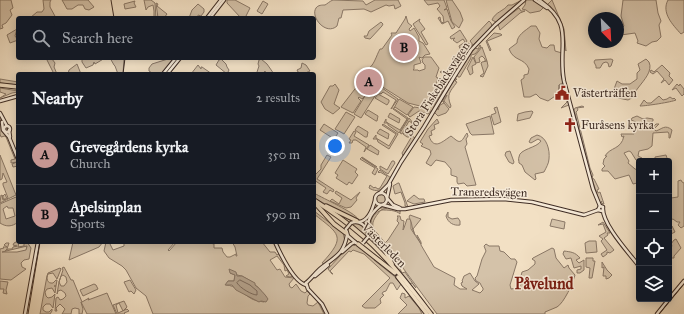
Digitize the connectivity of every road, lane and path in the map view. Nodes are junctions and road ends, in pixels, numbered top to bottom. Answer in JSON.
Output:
{"nodes":[{"id":1,"x":224,"y":0,"type":"edge"},
{"id":2,"x":524,"y":0,"type":"edge"},
{"id":3,"x":536,"y":0,"type":"edge"},
{"id":4,"x":539,"y":0,"type":"edge"},
{"id":5,"x":220,"y":2,"type":"edge"},
{"id":6,"x":210,"y":16,"type":"edge"},
{"id":7,"x":560,"y":23,"type":"junction"},
{"id":8,"x":174,"y":60,"type":"edge"},
{"id":9,"x":178,"y":60,"type":"edge"},
{"id":10,"x":165,"y":72,"type":"edge"},
{"id":11,"x":169,"y":72,"type":"edge"},
{"id":12,"x":0,"y":86,"type":"edge"},
{"id":13,"x":16,"y":88,"type":"edge"},
{"id":14,"x":16,"y":96,"type":"edge"},
{"id":15,"x":0,"y":103,"type":"edge"},
{"id":16,"x":1,"y":116,"type":"edge"},
{"id":17,"x":8,"y":126,"type":"junction"},
{"id":18,"x":9,"y":130,"type":"junction"},
{"id":19,"x":5,"y":131,"type":"junction"},
{"id":20,"x":16,"y":151,"type":"edge"},
{"id":21,"x":16,"y":154,"type":"edge"},
{"id":22,"x":403,"y":159,"type":"junction"},
{"id":23,"x":380,"y":193,"type":"junction"},
{"id":24,"x":387,"y":198,"type":"junction"},
{"id":25,"x":375,"y":200,"type":"junction"},
{"id":26,"x":316,"y":202,"type":"edge"},
{"id":27,"x":316,"y":202,"type":"edge"},
{"id":28,"x":316,"y":203,"type":"edge"},
{"id":29,"x":316,"y":203,"type":"edge"},
{"id":30,"x":382,"y":205,"type":"junction"},
{"id":31,"x":402,"y":209,"type":"junction"},
{"id":32,"x":600,"y":209,"type":"junction"},
{"id":33,"x":358,"y":222,"type":"junction"},
{"id":34,"x":347,"y":232,"type":"junction"},
{"id":35,"x":368,"y":233,"type":"junction"},
{"id":36,"x":357,"y":243,"type":"junction"},
{"id":37,"x":38,"y":244,"type":"edge"},
{"id":38,"x":275,"y":244,"type":"edge"},
{"id":39,"x":636,"y":262,"type":"edge"},
{"id":40,"x":394,"y":269,"type":"junction"},
{"id":41,"x":395,"y":274,"type":"junction"},
{"id":42,"x":684,"y":281,"type":"edge"},
{"id":43,"x":306,"y":284,"type":"junction"},
{"id":44,"x":672,"y":295,"type":"edge"},
{"id":45,"x":664,"y":302,"type":"edge"},
{"id":46,"x":421,"y":306,"type":"junction"},
{"id":47,"x":25,"y":314,"type":"edge"},
{"id":48,"x":327,"y":314,"type":"edge"},
{"id":49,"x":424,"y":314,"type":"edge"},
{"id":50,"x":427,"y":314,"type":"edge"},
{"id":51,"x":430,"y":314,"type":"edge"},
{"id":52,"x":657,"y":314,"type":"edge"}],
"edges":[{"from":1,"to":5,"type":"street"},
{"from":2,"to":22,"type":"street","name":"Stora Fiskebäcksvägen"},
{"from":3,"to":7,"type":"street"},
{"from":4,"to":7,"type":"street"},
{"from":5,"to":6,"type":"street"},
{"from":7,"to":32,"type":"street"},
{"from":8,"to":10,"type":"street"},
{"from":9,"to":11,"type":"street"},
{"from":12,"to":13,"type":"highway"},
{"from":14,"to":15,"type":"street"},
{"from":16,"to":17,"type":"street"},
{"from":16,"to":19,"type":"street"},
{"from":17,"to":18,"type":"street"},
{"from":17,"to":19,"type":"street"},
{"from":18,"to":19,"type":"street"},
{"from":18,"to":20,"type":"street"},
{"from":19,"to":21,"type":"street"},
{"from":22,"to":23,"type":"street","name":"Stora Fiskebäcksvägen"},
{"from":22,"to":24,"type":"street","name":"Stora Fiskebäcksvägen"},
{"from":23,"to":24,"type":"street"},
{"from":23,"to":25,"type":"street"},
{"from":24,"to":30,"type":"street"},
{"from":24,"to":31,"type":"street"},
{"from":25,"to":30,"type":"street"},
{"from":25,"to":33,"type":"street"},
{"from":26,"to":33,"type":"highway"},
{"from":27,"to":40,"type":"highway","name":"Västerleden"},
{"from":28,"to":34,"type":"highway"},
{"from":29,"to":41,"type":"highway","name":"Västerleden"},
{"from":30,"to":31,"type":"street","name":"Traneredsvägen"},
{"from":30,"to":35,"type":"street"},
{"from":31,"to":32,"type":"street","name":"Traneredsvägen"},
{"from":32,"to":39,"type":"street"},
{"from":33,"to":34,"type":"street","bridge":true},
{"from":33,"to":35,"type":"street"},
{"from":34,"to":36,"type":"street"},
{"from":34,"to":43,"type":"street"},
{"from":35,"to":36,"type":"street","bridge":true},
{"from":35,"to":40,"type":"highway"},
{"from":36,"to":41,"type":"highway"},
{"from":36,"to":43,"type":"street"},
{"from":37,"to":47,"type":"street"},
{"from":38,"to":43,"type":"street"},
{"from":40,"to":51,"type":"highway","name":"Västerleden"},
{"from":41,"to":46,"type":"highway","name":"Västerleden"},
{"from":42,"to":44,"type":"street"},
{"from":43,"to":48,"type":"street"},
{"from":45,"to":52,"type":"street"},
{"from":46,"to":49,"type":"highway"},
{"from":46,"to":50,"type":"highway","name":"Västerleden"}]}
